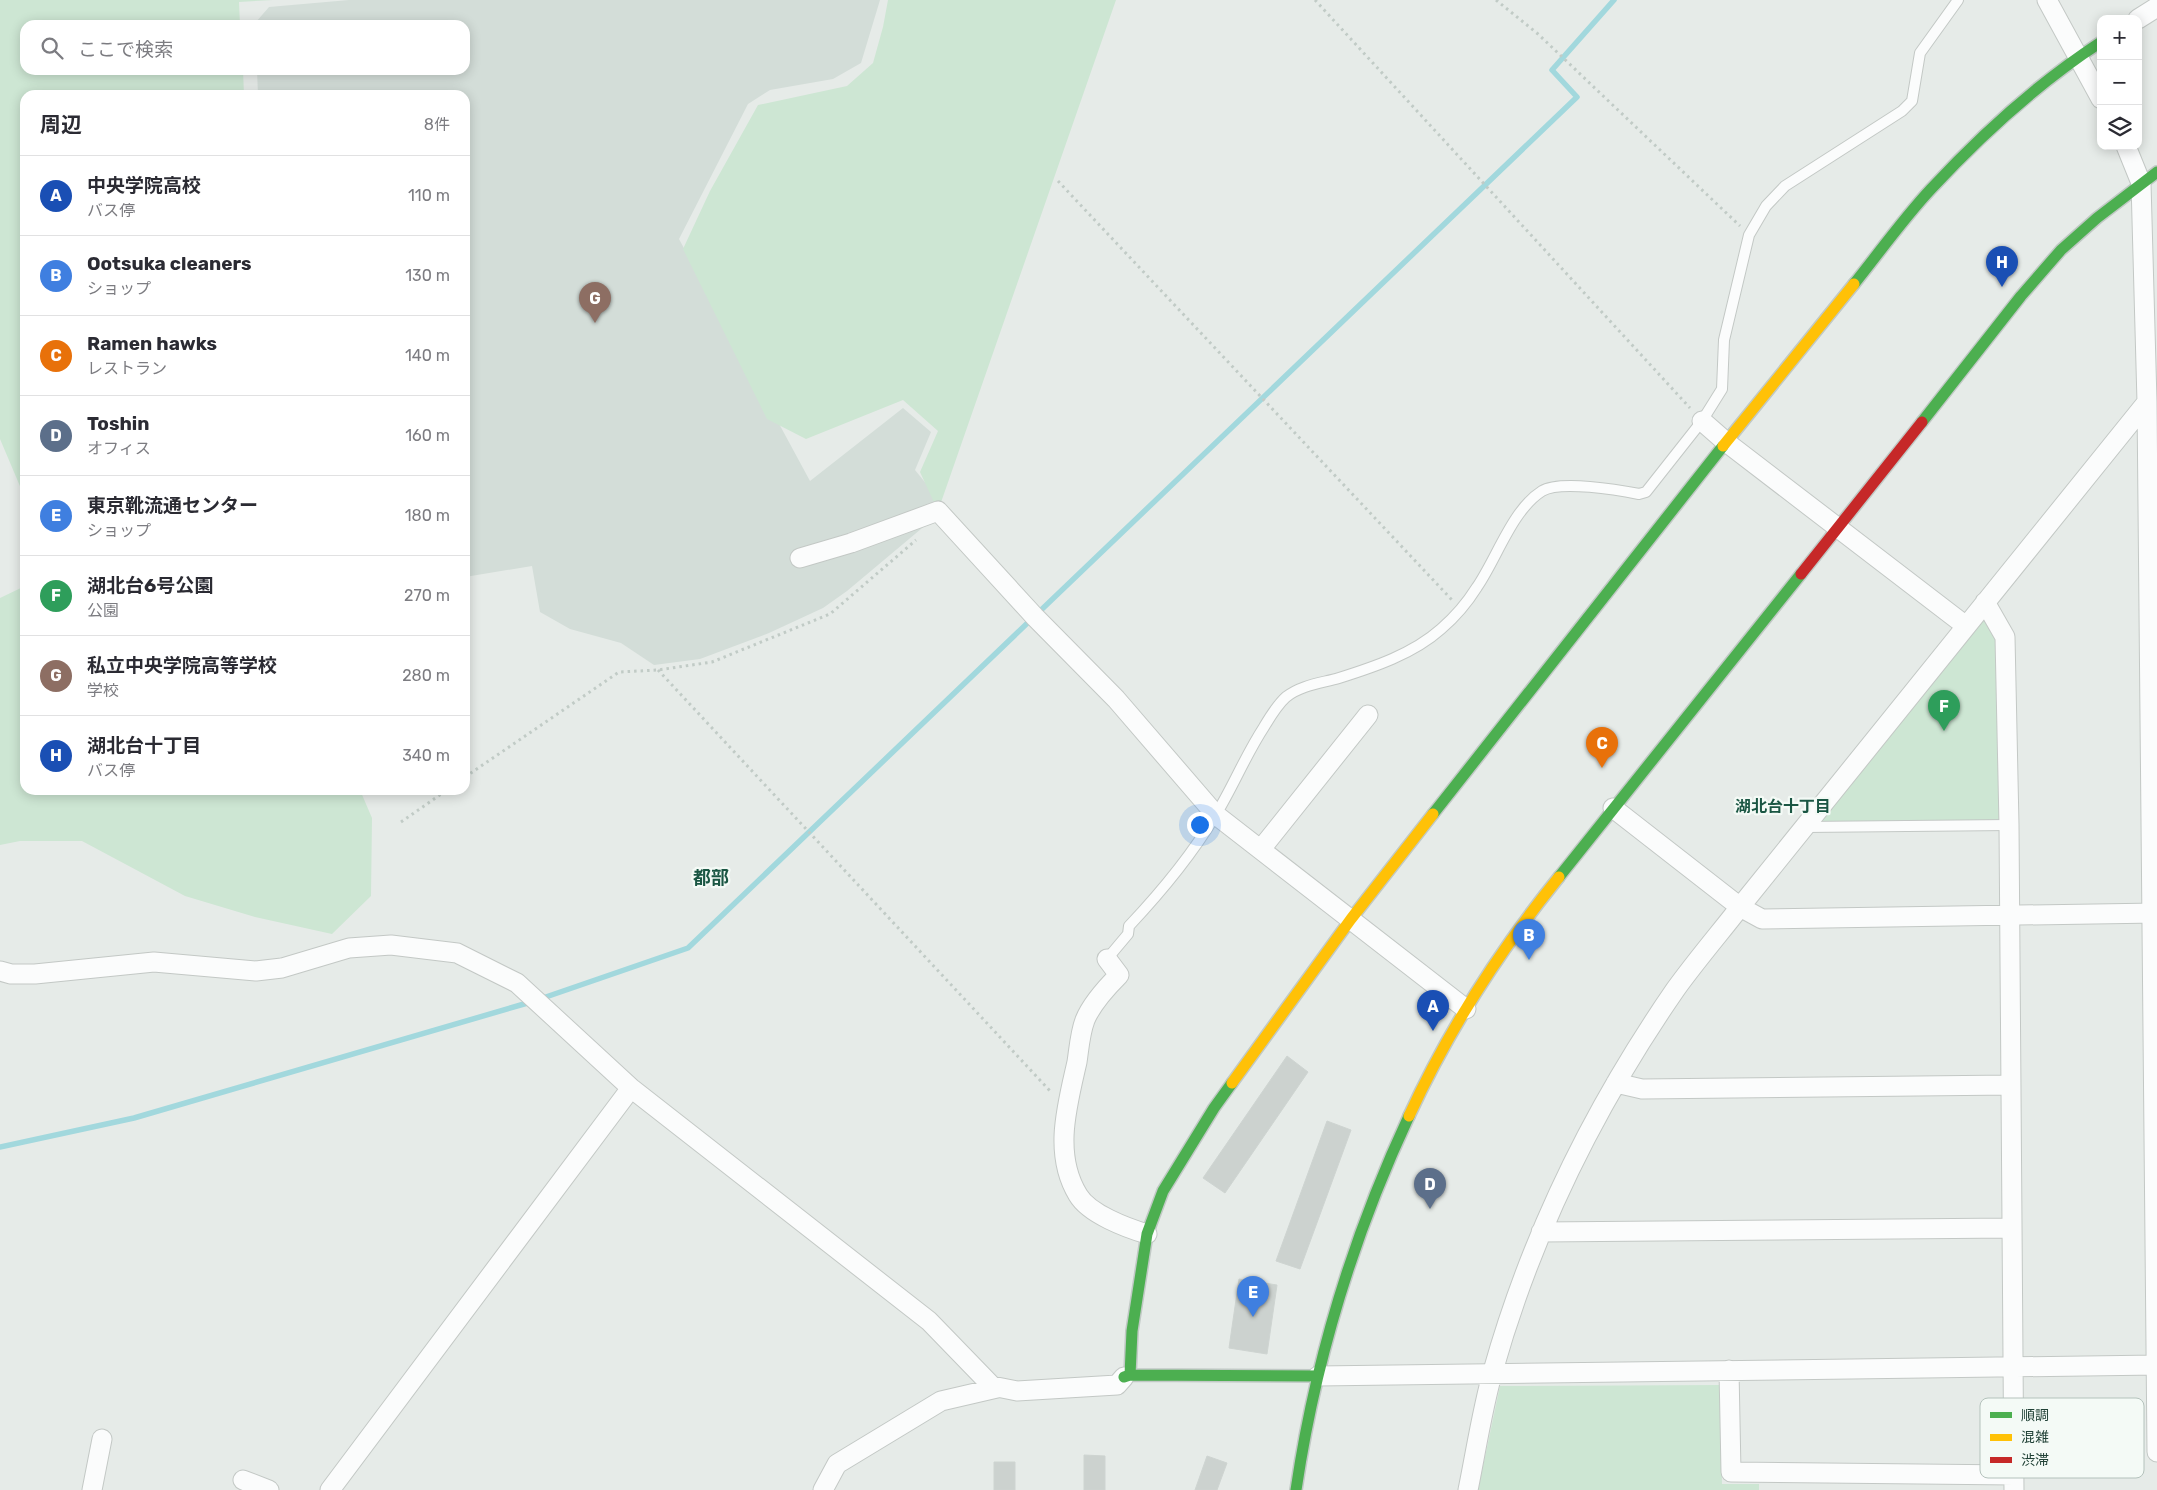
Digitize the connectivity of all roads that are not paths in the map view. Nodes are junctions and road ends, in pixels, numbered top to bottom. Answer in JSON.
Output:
{"nodes":[{"id":1,"x":1958,"y":0,"type":"edge"},
{"id":2,"x":2046,"y":0,"type":"edge"},
{"id":3,"x":2157,"y":7,"type":"edge"},
{"id":4,"x":2142,"y":16,"type":"edge"},
{"id":5,"x":2097,"y":44,"type":"edge"},
{"id":6,"x":2078,"y":56,"type":"junction"},
{"id":7,"x":2097,"y":92,"type":"edge"},
{"id":8,"x":2128,"y":150,"type":"edge"},
{"id":9,"x":2157,"y":172,"type":"edge"},
{"id":10,"x":2141,"y":183,"type":"junction"},
{"id":11,"x":2146,"y":402,"type":"junction"},
{"id":12,"x":1702,"y":421,"type":"junction"},
{"id":13,"x":1726,"y":442,"type":"junction"},
{"id":14,"x":1839,"y":528,"type":"junction"},
{"id":15,"x":800,"y":558,"type":"dead end"},
{"id":16,"x":1986,"y":602,"type":"junction"},
{"id":17,"x":2153,"y":613,"type":"edge"},
{"id":18,"x":1966,"y":626,"type":"junction"},
{"id":19,"x":1368,"y":715,"type":"dead end"},
{"id":20,"x":2154,"y":731,"type":"edge"},
{"id":21,"x":1613,"y":808,"type":"junction"},
{"id":22,"x":1216,"y":815,"type":"junction"},
{"id":23,"x":2009,"y":825,"type":"junction"},
{"id":24,"x":1803,"y":827,"type":"junction"},
{"id":25,"x":1261,"y":849,"type":"junction"},
{"id":26,"x":1740,"y":906,"type":"junction"},
{"id":27,"x":2154,"y":913,"type":"edge"},
{"id":28,"x":2009,"y":915,"type":"junction"},
{"id":29,"x":1352,"y":918,"type":"junction"},
{"id":30,"x":1106,"y":959,"type":"joint"},
{"id":31,"x":0,"y":971,"type":"edge"},
{"id":32,"x":1466,"y":1009,"type":"junction"},
{"id":33,"x":1616,"y":1083,"type":"junction"},
{"id":34,"x":2011,"y":1085,"type":"junction"},
{"id":35,"x":631,"y":1088,"type":"junction"},
{"id":36,"x":2011,"y":1228,"type":"junction"},
{"id":37,"x":1541,"y":1232,"type":"junction"},
{"id":38,"x":1147,"y":1234,"type":"junction"},
{"id":39,"x":2013,"y":1366,"type":"junction"},
{"id":40,"x":2156,"y":1366,"type":"edge"},
{"id":41,"x":1730,"y":1370,"type":"junction"},
{"id":42,"x":1492,"y":1373,"type":"junction"},
{"id":43,"x":1127,"y":1376,"type":"junction"},
{"id":44,"x":1318,"y":1376,"type":"junction"},
{"id":45,"x":997,"y":1388,"type":"junction"},
{"id":46,"x":2013,"y":1398,"type":"edge"},
{"id":47,"x":102,"y":1439,"type":"dead end"},
{"id":48,"x":2157,"y":1452,"type":"edge"},
{"id":49,"x":243,"y":1480,"type":"dead end"},
{"id":50,"x":2014,"y":1483,"type":"edge"},
{"id":51,"x":92,"y":1490,"type":"edge"},
{"id":52,"x":269,"y":1490,"type":"edge"},
{"id":53,"x":330,"y":1490,"type":"edge"},
{"id":54,"x":823,"y":1490,"type":"edge"},
{"id":55,"x":1296,"y":1490,"type":"edge"},
{"id":56,"x":1468,"y":1490,"type":"edge"}],
"edges":[{"from":1,"to":12,"type":"lane"},
{"from":2,"to":6,"type":"street"},
{"from":3,"to":4,"type":"street"},
{"from":5,"to":6,"type":"street"},
{"from":6,"to":7,"type":"street"},
{"from":6,"to":13,"type":"street"},
{"from":8,"to":10,"type":"street"},
{"from":9,"to":10,"type":"street"},
{"from":10,"to":11,"type":"street"},
{"from":10,"to":14,"type":"street"},
{"from":11,"to":16,"type":"street"},
{"from":11,"to":17,"type":"street"},
{"from":12,"to":13,"type":"street"},
{"from":12,"to":22,"type":"lane"},
{"from":13,"to":14,"type":"street"},
{"from":13,"to":29,"type":"street"},
{"from":14,"to":18,"type":"street"},
{"from":14,"to":21,"type":"street"},
{"from":15,"to":22,"type":"street"},
{"from":16,"to":18,"type":"street"},
{"from":16,"to":23,"type":"street"},
{"from":17,"to":20,"type":"street"},
{"from":18,"to":24,"type":"street"},
{"from":19,"to":25,"type":"street"},
{"from":20,"to":27,"type":"street"},
{"from":21,"to":26,"type":"street"},
{"from":21,"to":32,"type":"street"},
{"from":22,"to":25,"type":"street"},
{"from":22,"to":30,"type":"lane"},
{"from":23,"to":24,"type":"lane"},
{"from":23,"to":28,"type":"street"},
{"from":24,"to":26,"type":"street"},
{"from":25,"to":29,"type":"street"},
{"from":26,"to":28,"type":"street"},
{"from":26,"to":33,"type":"street"},
{"from":27,"to":28,"type":"street"},
{"from":27,"to":40,"type":"street"},
{"from":28,"to":34,"type":"street"},
{"from":29,"to":32,"type":"street"},
{"from":29,"to":38,"type":"street"},
{"from":30,"to":38,"type":"street"},
{"from":31,"to":35,"type":"street"},
{"from":32,"to":44,"type":"street"},
{"from":33,"to":34,"type":"street"},
{"from":33,"to":37,"type":"street"},
{"from":34,"to":36,"type":"street"},
{"from":35,"to":45,"type":"street"},
{"from":35,"to":53,"type":"street"},
{"from":36,"to":37,"type":"street"},
{"from":36,"to":39,"type":"street"},
{"from":37,"to":42,"type":"street"},
{"from":38,"to":43,"type":"street"},
{"from":39,"to":40,"type":"street"},
{"from":39,"to":41,"type":"street"},
{"from":39,"to":46,"type":"street"},
{"from":40,"to":48,"type":"street"},
{"from":41,"to":42,"type":"street"},
{"from":41,"to":50,"type":"street"},
{"from":42,"to":44,"type":"street"},
{"from":42,"to":56,"type":"street"},
{"from":43,"to":44,"type":"street"},
{"from":43,"to":45,"type":"street"},
{"from":44,"to":55,"type":"street"},
{"from":45,"to":54,"type":"street"},
{"from":47,"to":51,"type":"street"},
{"from":49,"to":52,"type":"street"}]}
